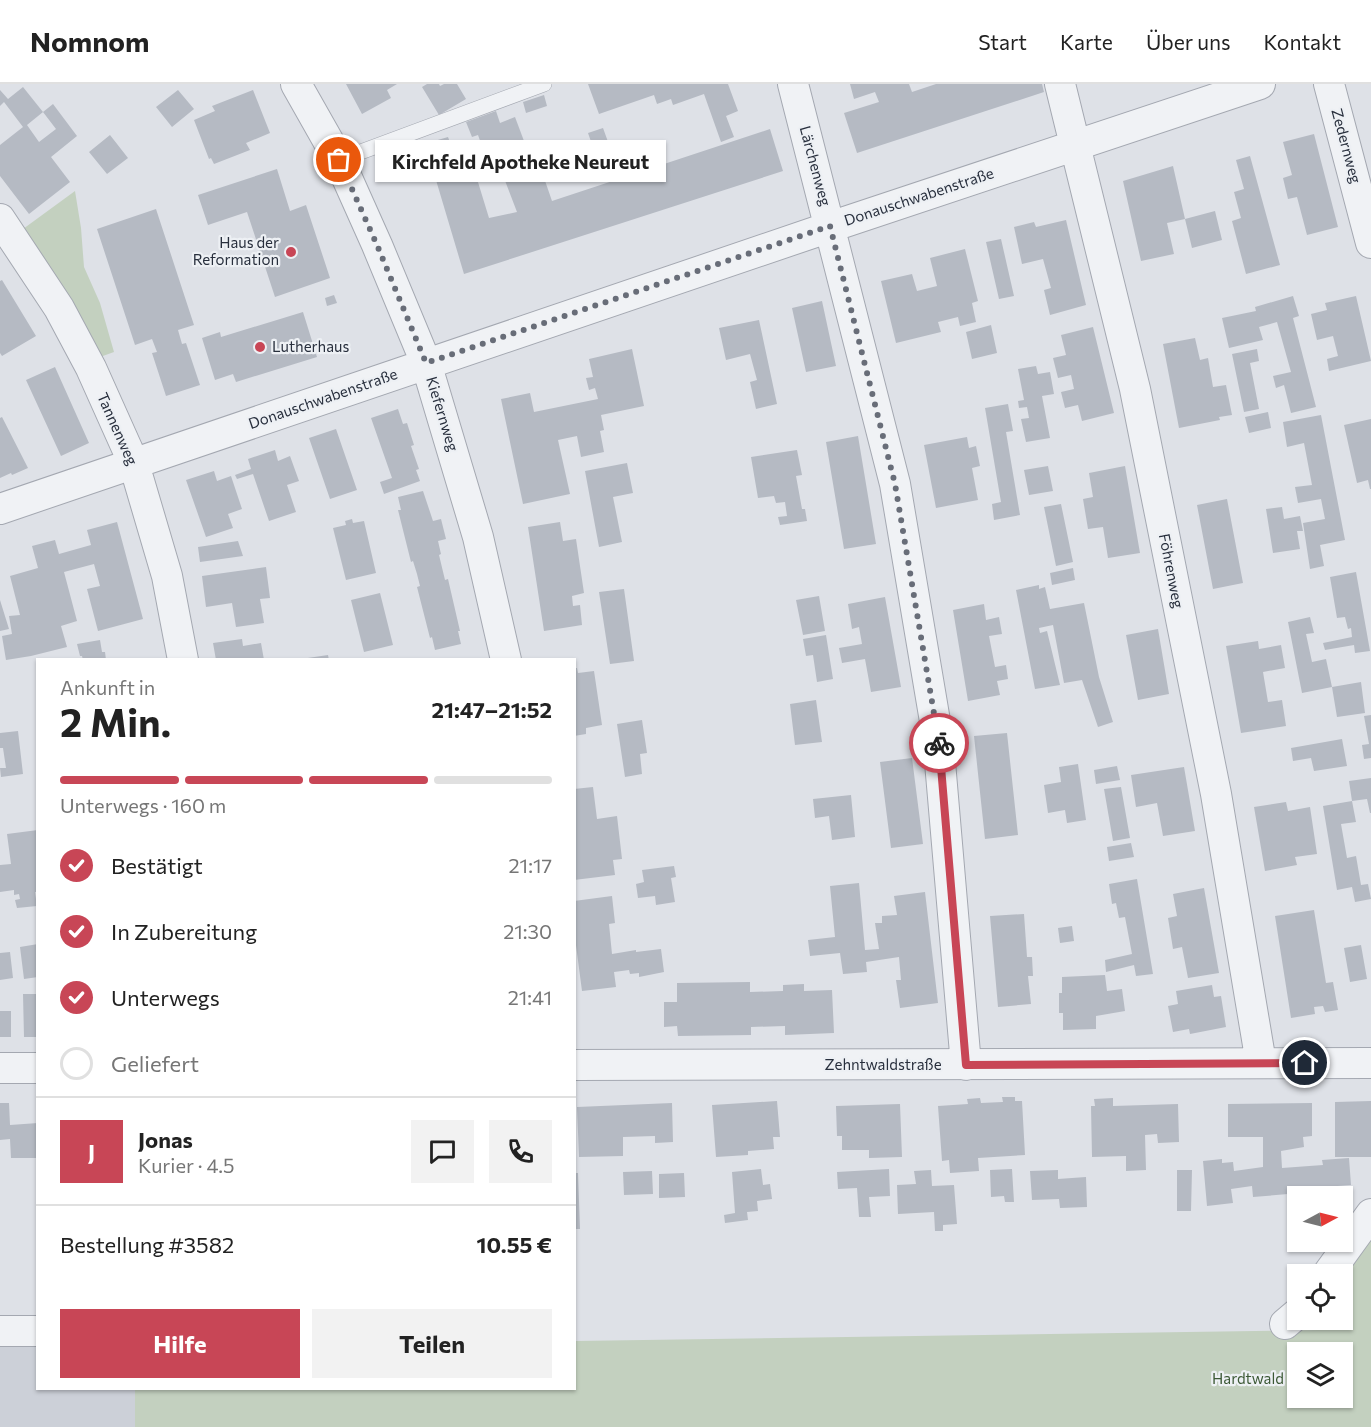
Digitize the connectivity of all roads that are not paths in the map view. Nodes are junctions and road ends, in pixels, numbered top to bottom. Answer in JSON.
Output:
{"nodes":[{"id":1,"x":296,"y":84,"type":"edge"},
{"id":2,"x":544,"y":84,"type":"edge"},
{"id":3,"x":793,"y":84,"type":"edge"},
{"id":4,"x":1060,"y":84,"type":"edge"},
{"id":5,"x":1260,"y":84,"type":"edge"},
{"id":6,"x":1329,"y":84,"type":"edge"},
{"id":7,"x":1076,"y":146,"type":"junction"},
{"id":8,"x":339,"y":160,"type":"junction"},
{"id":9,"x":0,"y":219,"type":"edge"},
{"id":10,"x":830,"y":226,"type":"junction"},
{"id":11,"x":1371,"y":243,"type":"edge"},
{"id":12,"x":426,"y":363,"type":"junction"},
{"id":13,"x":134,"y":464,"type":"junction"},
{"id":14,"x":0,"y":509,"type":"edge"},
{"id":15,"x":183,"y":658,"type":"edge"},
{"id":16,"x":506,"y":658,"type":"edge"},
{"id":17,"x":1261,"y":1063,"type":"junction"},
{"id":18,"x":1371,"y":1063,"type":"edge"},
{"id":19,"x":576,"y":1065,"type":"edge"},
{"id":20,"x":966,"y":1065,"type":"junction"},
{"id":21,"x":0,"y":1068,"type":"edge"},
{"id":22,"x":36,"y":1068,"type":"edge"},
{"id":23,"x":1371,"y":1214,"type":"edge"},
{"id":24,"x":1335,"y":1264,"type":"edge"},
{"id":25,"x":0,"y":1330,"type":"edge"},
{"id":26,"x":36,"y":1331,"type":"edge"}],
"edges":[{"from":1,"to":8,"type":"street","name":"Kiefernweg"},
{"from":2,"to":8,"type":"lane"},
{"from":3,"to":10,"type":"street","name":"Lärchenweg"},
{"from":4,"to":7,"type":"street","name":"Föhrenweg"},
{"from":5,"to":7,"type":"street","name":"Donauschwabenstraße"},
{"from":6,"to":11,"type":"street","name":"Zedernweg"},
{"from":7,"to":10,"type":"street","name":"Donauschwabenstraße"},
{"from":7,"to":17,"type":"street","name":"Föhrenweg"},
{"from":8,"to":12,"type":"street","name":"Kiefernweg"},
{"from":9,"to":13,"type":"street","name":"Tannenweg"},
{"from":10,"to":12,"type":"street","name":"Donauschwabenstraße"},
{"from":10,"to":20,"type":"street","name":"Lärchenweg"},
{"from":12,"to":13,"type":"street","name":"Donauschwabenstraße"},
{"from":12,"to":16,"type":"street","name":"Kiefernweg"},
{"from":13,"to":14,"type":"street","name":"Donauschwabenstraße"},
{"from":13,"to":15,"type":"street","name":"Tannenweg"},
{"from":17,"to":18,"type":"street","name":"Zehntwaldstraße"},
{"from":17,"to":20,"type":"street","name":"Zehntwaldstraße"},
{"from":19,"to":20,"type":"street","name":"Zehntwaldstraße"},
{"from":21,"to":22,"type":"street"},
{"from":23,"to":24,"type":"street"},
{"from":25,"to":26,"type":"street"}]}
